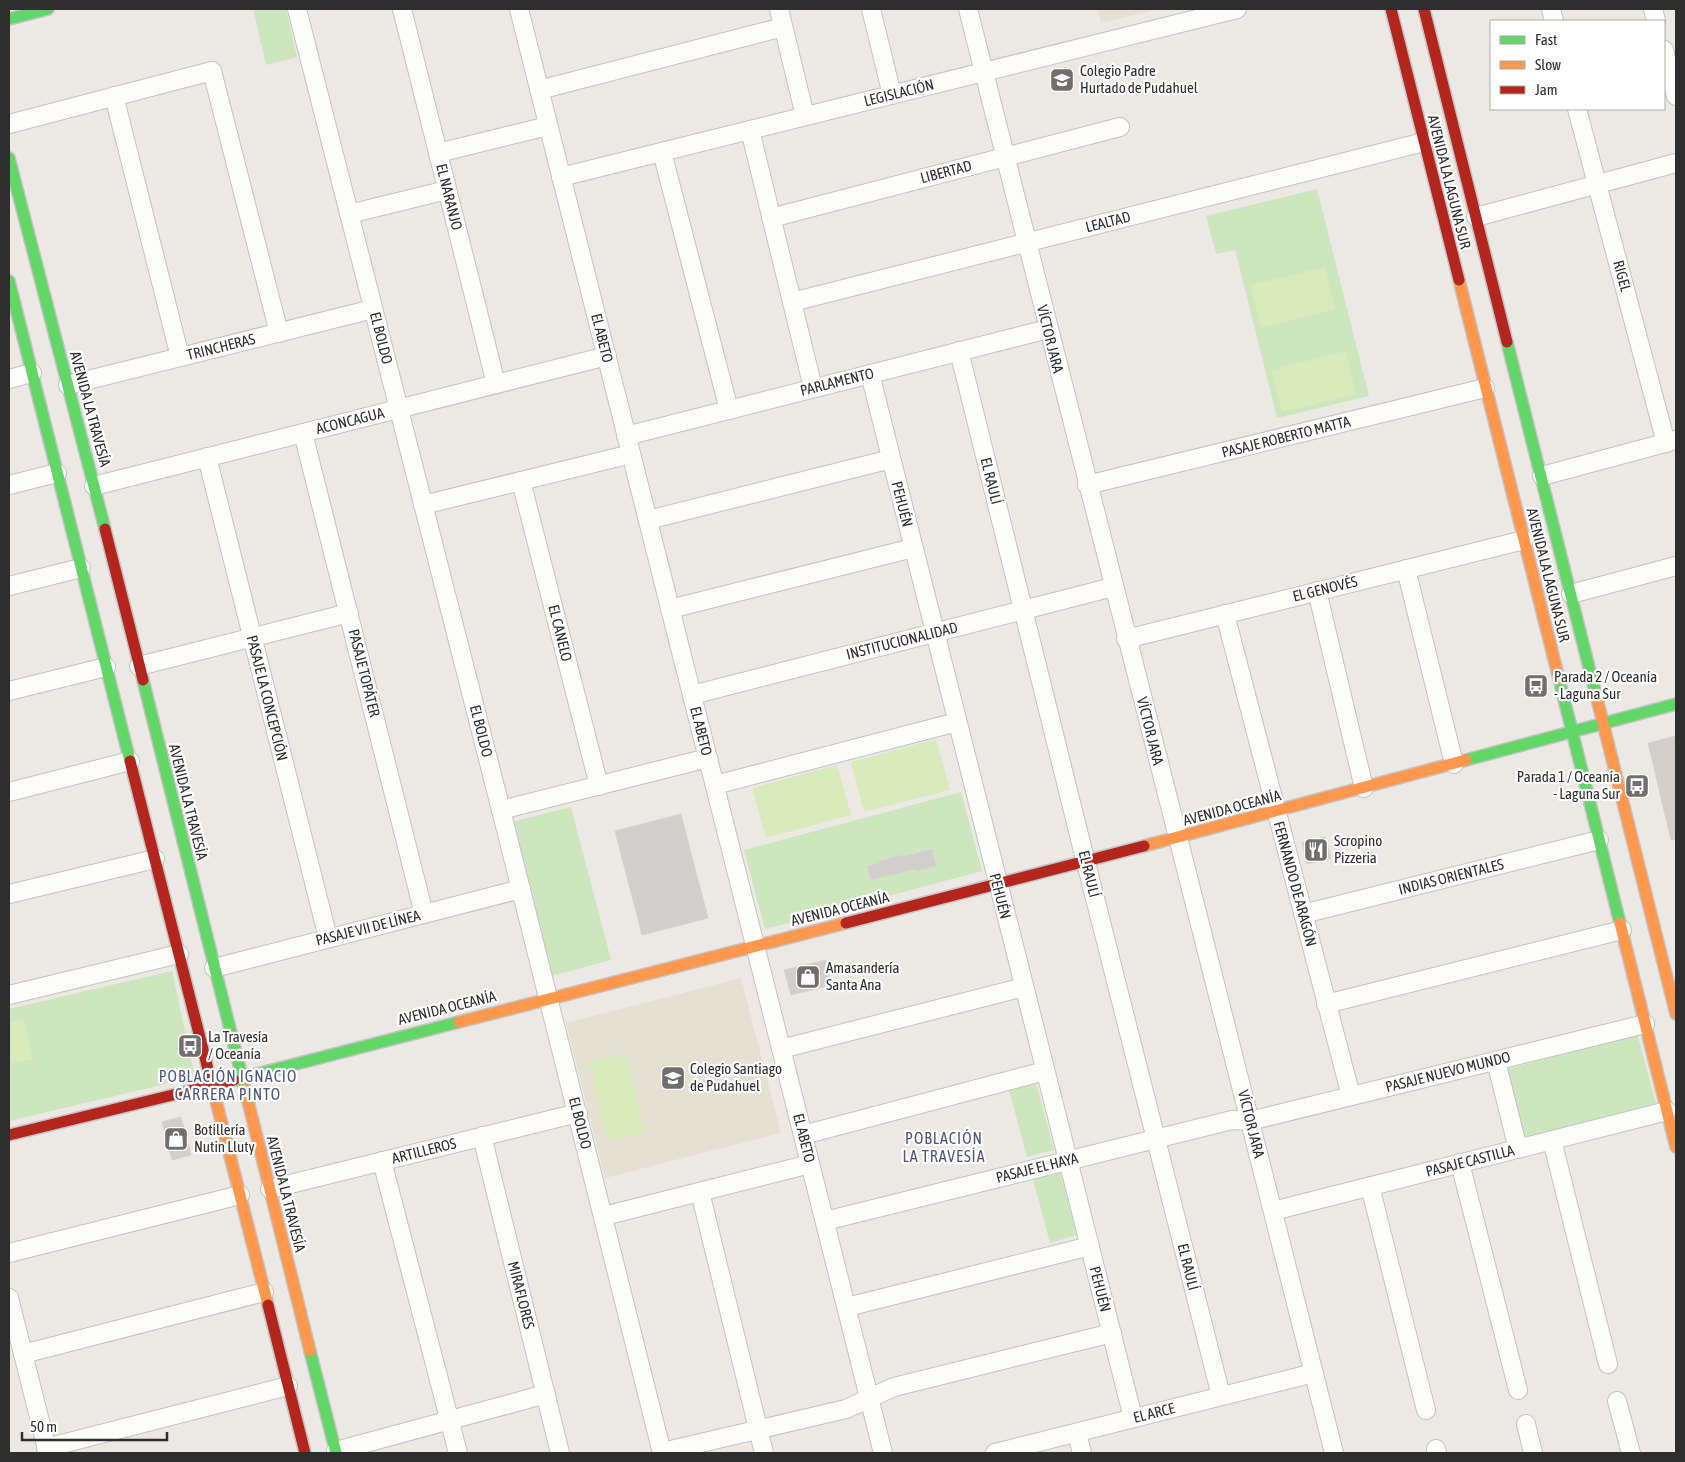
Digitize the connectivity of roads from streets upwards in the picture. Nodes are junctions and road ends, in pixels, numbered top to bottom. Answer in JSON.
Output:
{"nodes":[{"id":1,"x":48,"y":9,"type":"edge"},
{"id":2,"x":297,"y":9,"type":"edge"},
{"id":3,"x":402,"y":9,"type":"edge"},
{"id":4,"x":519,"y":9,"type":"edge"},
{"id":5,"x":779,"y":9,"type":"edge"},
{"id":6,"x":871,"y":9,"type":"edge"},
{"id":7,"x":968,"y":9,"type":"edge"},
{"id":8,"x":1237,"y":9,"type":"edge"},
{"id":9,"x":1391,"y":9,"type":"edge"},
{"id":10,"x":1424,"y":9,"type":"edge"},
{"id":11,"x":9,"y":19,"type":"edge"},
{"id":12,"x":783,"y":27,"type":"junction"},
{"id":13,"x":1665,"y":54,"type":"edge"},
{"id":14,"x":984,"y":72,"type":"junction"},
{"id":15,"x":539,"y":90,"type":"junction"},
{"id":16,"x":892,"y":94,"type":"junction"},
{"id":17,"x":114,"y":96,"type":"junction"},
{"id":18,"x":1676,"y":96,"type":"edge"},
{"id":19,"x":1577,"y":110,"type":"edge"},
{"id":20,"x":805,"y":116,"type":"junction"},
{"id":21,"x":9,"y":124,"type":"edge"},
{"id":22,"x":548,"y":126,"type":"junction"},
{"id":23,"x":1120,"y":127,"type":"dead end"},
{"id":24,"x":750,"y":130,"type":"junction"},
{"id":25,"x":1424,"y":142,"type":"junction"},
{"id":26,"x":662,"y":152,"type":"junction"},
{"id":27,"x":438,"y":153,"type":"junction"},
{"id":28,"x":1005,"y":157,"type":"junction"},
{"id":29,"x":9,"y":158,"type":"edge"},
{"id":30,"x":1676,"y":163,"type":"edge"},
{"id":31,"x":561,"y":176,"type":"junction"},
{"id":32,"x":1598,"y":184,"type":"junction"},
{"id":33,"x":447,"y":190,"type":"junction"},
{"id":34,"x":349,"y":214,"type":"junction"},
{"id":35,"x":1476,"y":217,"type":"junction"},
{"id":36,"x":771,"y":218,"type":"junction"},
{"id":37,"x":1026,"y":243,"type":"junction"},
{"id":38,"x":9,"y":281,"type":"edge"},
{"id":39,"x":792,"y":302,"type":"junction"},
{"id":40,"x":374,"y":309,"type":"junction"},
{"id":41,"x":1048,"y":329,"type":"junction"},
{"id":42,"x":279,"y":333,"type":"junction"},
{"id":43,"x":959,"y":351,"type":"junction"},
{"id":44,"x":606,"y":356,"type":"junction"},
{"id":45,"x":180,"y":358,"type":"junction"},
{"id":46,"x":32,"y":374,"type":"junction"},
{"id":47,"x":870,"y":374,"type":"junction"},
{"id":48,"x":9,"y":379,"type":"edge"},
{"id":49,"x":496,"y":384,"type":"junction"},
{"id":50,"x":68,"y":385,"type":"junction"},
{"id":51,"x":813,"y":388,"type":"junction"},
{"id":52,"x":1485,"y":388,"type":"junction"},
{"id":53,"x":399,"y":409,"type":"junction"},
{"id":54,"x":729,"y":410,"type":"junction"},
{"id":55,"x":303,"y":433,"type":"junction"},
{"id":56,"x":626,"y":436,"type":"junction"},
{"id":57,"x":1671,"y":442,"type":"edge"},
{"id":58,"x":631,"y":454,"type":"junction"},
{"id":59,"x":207,"y":457,"type":"junction"},
{"id":60,"x":891,"y":459,"type":"junction"},
{"id":61,"x":57,"y":473,"type":"junction"},
{"id":62,"x":1542,"y":476,"type":"junction"},
{"id":63,"x":522,"y":481,"type":"junction"},
{"id":64,"x":9,"y":485,"type":"edge"},
{"id":65,"x":1087,"y":485,"type":"junction"},
{"id":66,"x":94,"y":486,"type":"junction"},
{"id":67,"x":424,"y":505,"type":"junction"},
{"id":68,"x":648,"y":520,"type":"junction"},
{"id":69,"x":1524,"y":540,"type":"junction"},
{"id":70,"x":913,"y":548,"type":"junction"},
{"id":71,"x":1676,"y":566,"type":"edge"},
{"id":72,"x":81,"y":568,"type":"junction"},
{"id":73,"x":1406,"y":569,"type":"junction"},
{"id":74,"x":9,"y":586,"type":"edge"},
{"id":75,"x":1113,"y":588,"type":"junction"},
{"id":76,"x":1317,"y":591,"type":"junction"},
{"id":77,"x":1571,"y":594,"type":"junction"},
{"id":78,"x":670,"y":609,"type":"junction"},
{"id":79,"x":1024,"y":610,"type":"junction"},
{"id":80,"x":349,"y":614,"type":"junction"},
{"id":81,"x":1225,"y":614,"type":"junction"},
{"id":82,"x":935,"y":633,"type":"junction"},
{"id":83,"x":252,"y":638,"type":"junction"},
{"id":84,"x":1126,"y":639,"type":"junction"},
{"id":85,"x":139,"y":666,"type":"junction"},
{"id":86,"x":106,"y":667,"type":"junction"},
{"id":87,"x":9,"y":691,"type":"edge"},
{"id":88,"x":692,"y":695,"type":"junction"},
{"id":89,"x":1676,"y":704,"type":"edge"},
{"id":90,"x":957,"y":722,"type":"junction"},
{"id":91,"x":1603,"y":724,"type":"junction"},
{"id":92,"x":1572,"y":732,"type":"junction"},
{"id":93,"x":708,"y":758,"type":"junction"},
{"id":94,"x":130,"y":761,"type":"junction"},
{"id":95,"x":1454,"y":764,"type":"junction"},
{"id":96,"x":715,"y":785,"type":"junction"},
{"id":97,"x":598,"y":786,"type":"junction"},
{"id":98,"x":1364,"y":788,"type":"junction"},
{"id":99,"x":9,"y":792,"type":"edge"},
{"id":100,"x":501,"y":810,"type":"junction"},
{"id":101,"x":1276,"y":812,"type":"junction"},
{"id":102,"x":1177,"y":838,"type":"junction"},
{"id":103,"x":1599,"y":840,"type":"junction"},
{"id":104,"x":155,"y":859,"type":"junction"},
{"id":105,"x":1086,"y":862,"type":"junction"},
{"id":106,"x":997,"y":884,"type":"junction"},
{"id":107,"x":521,"y":889,"type":"junction"},
{"id":108,"x":9,"y":894,"type":"edge"},
{"id":109,"x":424,"y":914,"type":"junction"},
{"id":110,"x":1303,"y":914,"type":"junction"},
{"id":111,"x":1622,"y":930,"type":"junction"},
{"id":112,"x":328,"y":938,"type":"junction"},
{"id":113,"x":755,"y":946,"type":"junction"},
{"id":114,"x":179,"y":954,"type":"junction"},
{"id":115,"x":1670,"y":962,"type":"edge"},
{"id":116,"x":214,"y":968,"type":"junction"},
{"id":117,"x":1024,"y":987,"type":"junction"},
{"id":118,"x":9,"y":995,"type":"edge"},
{"id":119,"x":548,"y":998,"type":"junction"},
{"id":120,"x":1326,"y":1004,"type":"junction"},
{"id":121,"x":1676,"y":1014,"type":"edge"},
{"id":122,"x":1645,"y":1024,"type":"junction"},
{"id":123,"x":781,"y":1049,"type":"junction"},
{"id":124,"x":1496,"y":1060,"type":"junction"},
{"id":125,"x":1045,"y":1071,"type":"junction"},
{"id":126,"x":241,"y":1076,"type":"junction"},
{"id":127,"x":212,"y":1084,"type":"junction"},
{"id":128,"x":1350,"y":1096,"type":"junction"},
{"id":129,"x":1667,"y":1111,"type":"junction"},
{"id":130,"x":578,"y":1113,"type":"junction"},
{"id":131,"x":1250,"y":1121,"type":"junction"},
{"id":132,"x":9,"y":1135,"type":"edge"},
{"id":133,"x":803,"y":1135,"type":"junction"},
{"id":134,"x":482,"y":1136,"type":"junction"},
{"id":135,"x":1156,"y":1138,"type":"junction"},
{"id":136,"x":1552,"y":1140,"type":"junction"},
{"id":137,"x":1676,"y":1148,"type":"edge"},
{"id":138,"x":1518,"y":1149,"type":"junction"},
{"id":139,"x":1068,"y":1160,"type":"junction"},
{"id":140,"x":382,"y":1161,"type":"junction"},
{"id":141,"x":1460,"y":1163,"type":"junction"},
{"id":142,"x":810,"y":1164,"type":"junction"},
{"id":143,"x":1370,"y":1186,"type":"junction"},
{"id":144,"x":270,"y":1189,"type":"junction"},
{"id":145,"x":700,"y":1192,"type":"junction"},
{"id":146,"x":240,"y":1195,"type":"junction"},
{"id":147,"x":1273,"y":1211,"type":"junction"},
{"id":148,"x":604,"y":1216,"type":"junction"},
{"id":149,"x":825,"y":1221,"type":"junction"},
{"id":150,"x":1090,"y":1246,"type":"junction"},
{"id":151,"x":9,"y":1254,"type":"edge"},
{"id":152,"x":264,"y":1292,"type":"junction"},
{"id":153,"x":9,"y":1298,"type":"edge"},
{"id":154,"x":847,"y":1308,"type":"junction"},
{"id":155,"x":1112,"y":1334,"type":"junction"},
{"id":156,"x":23,"y":1354,"type":"junction"},
{"id":157,"x":1608,"y":1364,"type":"dead end"},
{"id":158,"x":1314,"y":1373,"type":"junction"},
{"id":159,"x":288,"y":1386,"type":"junction"},
{"id":160,"x":1518,"y":1390,"type":"dead end"},
{"id":161,"x":546,"y":1394,"type":"junction"},
{"id":162,"x":1221,"y":1396,"type":"junction"},
{"id":163,"x":870,"y":1399,"type":"junction"},
{"id":164,"x":1617,"y":1401,"type":"dead end"},
{"id":165,"x":1426,"y":1410,"type":"dead end"},
{"id":166,"x":1133,"y":1418,"type":"junction"},
{"id":167,"x":450,"y":1420,"type":"junction"},
{"id":168,"x":1526,"y":1424,"type":"dead end"},
{"id":169,"x":758,"y":1429,"type":"junction"},
{"id":170,"x":1077,"y":1433,"type":"junction"},
{"id":171,"x":47,"y":1450,"type":"edge"},
{"id":172,"x":336,"y":1452,"type":"edge"},
{"id":173,"x":305,"y":1453,"type":"edge"},
{"id":174,"x":458,"y":1453,"type":"edge"},
{"id":175,"x":560,"y":1453,"type":"edge"},
{"id":176,"x":662,"y":1453,"type":"edge"},
{"id":177,"x":764,"y":1453,"type":"edge"},
{"id":178,"x":883,"y":1453,"type":"edge"},
{"id":179,"x":995,"y":1453,"type":"edge"},
{"id":180,"x":1082,"y":1453,"type":"edge"},
{"id":181,"x":1334,"y":1453,"type":"edge"},
{"id":182,"x":1533,"y":1453,"type":"edge"},
{"id":183,"x":1630,"y":1453,"type":"edge"}],
"edges":[{"from":1,"to":11,"type":"street"},
{"from":2,"to":34,"type":"street","name":"EL BOLDO"},
{"from":3,"to":27,"type":"street","name":"EL NARANJO"},
{"from":4,"to":15,"type":"street","name":"EL ABETO"},
{"from":5,"to":12,"type":"street"},
{"from":6,"to":16,"type":"street"},
{"from":7,"to":14,"type":"street","name":"VÍCTOR JARA"},
{"from":8,"to":14,"type":"street","name":"LEGISLACIÓN"},
{"from":9,"to":25,"type":"street","name":"AVENIDA LA LAGUNA SUR"},
{"from":10,"to":35,"type":"street","name":"AVENIDA LA LAGUNA SUR"},
{"from":12,"to":15,"type":"street"},
{"from":12,"to":20,"type":"street"},
{"from":13,"to":18,"type":"street"},
{"from":14,"to":16,"type":"street","name":"LEGISLACIÓN"},
{"from":14,"to":28,"type":"street","name":"VÍCTOR JARA"},
{"from":15,"to":22,"type":"street","name":"EL ABETO"},
{"from":16,"to":20,"type":"street","name":"LEGISLACIÓN"},
{"from":17,"to":21,"type":"street"},
{"from":17,"to":42,"type":"street"},
{"from":17,"to":45,"type":"street"},
{"from":19,"to":32,"type":"street","name":"RIGEL"},
{"from":20,"to":24,"type":"street","name":"LEGISLACIÓN"},
{"from":22,"to":27,"type":"street"},
{"from":22,"to":31,"type":"street","name":"EL ABETO"},
{"from":23,"to":28,"type":"street","name":"LIBERTAD"},
{"from":24,"to":26,"type":"street","name":"LEGISLACIÓN"},
{"from":24,"to":36,"type":"street"},
{"from":25,"to":37,"type":"street","name":"LEALTAD"},
{"from":25,"to":52,"type":"street","name":"AVENIDA LA LAGUNA SUR"},
{"from":26,"to":31,"type":"street","name":"LEGISLACIÓN"},
{"from":26,"to":54,"type":"street"},
{"from":27,"to":33,"type":"street","name":"EL NARANJO"},
{"from":28,"to":36,"type":"street","name":"LIBERTAD"},
{"from":28,"to":37,"type":"street","name":"VÍCTOR JARA"},
{"from":29,"to":50,"type":"street","name":"AVENIDA LA TRAVESÍA"},
{"from":30,"to":32,"type":"street"},
{"from":31,"to":44,"type":"street","name":"EL ABETO"},
{"from":32,"to":35,"type":"street"},
{"from":32,"to":57,"type":"street","name":"RIGEL"},
{"from":33,"to":34,"type":"street"},
{"from":33,"to":49,"type":"street","name":"EL NARANJO"},
{"from":34,"to":40,"type":"street","name":"EL BOLDO"},
{"from":35,"to":62,"type":"street","name":"AVENIDA LA LAGUNA SUR"},
{"from":36,"to":39,"type":"street"},
{"from":37,"to":39,"type":"street","name":"LEALTAD"},
{"from":37,"to":41,"type":"street","name":"VÍCTOR JARA"},
{"from":38,"to":46,"type":"street"},
{"from":39,"to":51,"type":"street"},
{"from":40,"to":42,"type":"street","name":"TRINCHERAS"},
{"from":40,"to":53,"type":"street","name":"EL BOLDO"},
{"from":41,"to":43,"type":"street","name":"PARLAMENTO"},
{"from":41,"to":65,"type":"street","name":"VÍCTOR JARA"},
{"from":42,"to":45,"type":"street","name":"TRINCHERAS"},
{"from":43,"to":47,"type":"street","name":"PARLAMENTO"},
{"from":43,"to":79,"type":"street","name":"EL RAULÍ"},
{"from":44,"to":49,"type":"street","name":"ACONCAGUA"},
{"from":44,"to":56,"type":"street","name":"EL ABETO"},
{"from":45,"to":50,"type":"street","name":"TRINCHERAS"},
{"from":46,"to":48,"type":"street"},
{"from":46,"to":61,"type":"street"},
{"from":47,"to":51,"type":"street","name":"PARLAMENTO"},
{"from":47,"to":60,"type":"street","name":"PEHUÉN"},
{"from":49,"to":53,"type":"street","name":"ACONCAGUA"},
{"from":50,"to":66,"type":"street","name":"AVENIDA LA TRAVESÍA"},
{"from":51,"to":54,"type":"street","name":"PARLAMENTO"},
{"from":52,"to":65,"type":"street","name":"PASAJE ROBERTO MATTA"},
{"from":52,"to":69,"type":"street","name":"AVENIDA LA LAGUNA SUR"},
{"from":53,"to":55,"type":"street","name":"ACONCAGUA"},
{"from":53,"to":67,"type":"street","name":"EL BOLDO"},
{"from":54,"to":56,"type":"street","name":"PARLAMENTO"},
{"from":55,"to":59,"type":"street","name":"ACONCAGUA"},
{"from":55,"to":80,"type":"street","name":"PASAJE TOPÁTER"},
{"from":56,"to":58,"type":"street","name":"EL ABETO"},
{"from":57,"to":62,"type":"street"},
{"from":58,"to":63,"type":"street"},
{"from":58,"to":68,"type":"street","name":"EL ABETO"},
{"from":59,"to":66,"type":"street","name":"ACONCAGUA"},
{"from":59,"to":83,"type":"street","name":"PASAJE LA CONCEPCIÓN"},
{"from":60,"to":68,"type":"street"},
{"from":60,"to":70,"type":"street","name":"PEHUÉN"},
{"from":61,"to":64,"type":"street"},
{"from":61,"to":72,"type":"street"},
{"from":62,"to":77,"type":"street","name":"AVENIDA LA LAGUNA SUR"},
{"from":63,"to":67,"type":"street"},
{"from":63,"to":97,"type":"street","name":"EL CANELO"},
{"from":65,"to":75,"type":"street","name":"VÍCTOR JARA"},
{"from":66,"to":85,"type":"street","name":"AVENIDA LA TRAVESÍA"},
{"from":67,"to":100,"type":"street","name":"EL BOLDO"},
{"from":68,"to":78,"type":"street","name":"EL ABETO"},
{"from":69,"to":73,"type":"street","name":"EL GENOVÉS"},
{"from":69,"to":92,"type":"street","name":"AVENIDA LA LAGUNA SUR"},
{"from":70,"to":78,"type":"street"},
{"from":70,"to":82,"type":"street","name":"PEHUÉN"},
{"from":71,"to":77,"type":"street"},
{"from":72,"to":74,"type":"street"},
{"from":72,"to":86,"type":"street"},
{"from":73,"to":76,"type":"street","name":"EL GENOVÉS"},
{"from":73,"to":95,"type":"street"},
{"from":75,"to":79,"type":"street","name":"INSTITUCIONALIDAD"},
{"from":75,"to":84,"type":"street","name":"VÍCTOR JARA"},
{"from":76,"to":81,"type":"street","name":"EL GENOVÉS"},
{"from":76,"to":98,"type":"street"},
{"from":77,"to":91,"type":"street","name":"AVENIDA LA LAGUNA SUR"},
{"from":78,"to":88,"type":"street","name":"EL ABETO"},
{"from":79,"to":82,"type":"street","name":"INSTITUCIONALIDAD"},
{"from":79,"to":105,"type":"street","name":"EL RAULÍ"},
{"from":80,"to":83,"type":"street"},
{"from":80,"to":109,"type":"street","name":"PASAJE TOPÁTER"},
{"from":81,"to":84,"type":"street","name":"EL GENOVÉS"},
{"from":81,"to":101,"type":"street","name":"FERNANDO DE ARAGÓN"},
{"from":82,"to":88,"type":"street","name":"INSTITUCIONALIDAD"},
{"from":82,"to":90,"type":"street","name":"PEHUÉN"},
{"from":83,"to":85,"type":"street"},
{"from":83,"to":112,"type":"street","name":"PASAJE LA CONCEPCIÓN"},
{"from":84,"to":102,"type":"street","name":"VÍCTOR JARA"},
{"from":85,"to":116,"type":"street","name":"AVENIDA LA TRAVESÍA"},
{"from":86,"to":87,"type":"street"},
{"from":86,"to":94,"type":"street"},
{"from":88,"to":93,"type":"street","name":"EL ABETO"},
{"from":89,"to":91,"type":"street","name":"AVENIDA OCEANÍA"},
{"from":90,"to":96,"type":"street"},
{"from":90,"to":106,"type":"street","name":"PEHUÉN"},
{"from":91,"to":92,"type":"street","name":"AVENIDA OCEANÍA"},
{"from":91,"to":115,"type":"street","name":"AVENIDA LA LAGUNA SUR"},
{"from":92,"to":95,"type":"street","name":"AVENIDA OCEANÍA"},
{"from":92,"to":103,"type":"street","name":"AVENIDA LA LAGUNA SUR"},
{"from":93,"to":96,"type":"street","name":"EL ABETO"},
{"from":93,"to":97,"type":"street"},
{"from":94,"to":99,"type":"street"},
{"from":94,"to":104,"type":"street"},
{"from":95,"to":98,"type":"street","name":"AVENIDA OCEANÍA"},
{"from":96,"to":113,"type":"street","name":"EL ABETO"},
{"from":97,"to":100,"type":"street"},
{"from":98,"to":101,"type":"street","name":"AVENIDA OCEANÍA"},
{"from":100,"to":107,"type":"street","name":"EL BOLDO"},
{"from":101,"to":102,"type":"street","name":"AVENIDA OCEANÍA"},
{"from":101,"to":110,"type":"street","name":"FERNANDO DE ARAGÓN"},
{"from":102,"to":105,"type":"street","name":"AVENIDA OCEANÍA"},
{"from":102,"to":131,"type":"street","name":"VÍCTOR JARA"},
{"from":103,"to":110,"type":"street","name":"INDIAS ORIENTALES"},
{"from":103,"to":111,"type":"street","name":"AVENIDA LA LAGUNA SUR"},
{"from":104,"to":108,"type":"street"},
{"from":104,"to":114,"type":"street"},
{"from":105,"to":106,"type":"street","name":"AVENIDA OCEANÍA"},
{"from":105,"to":135,"type":"street","name":"EL RAULÍ"},
{"from":106,"to":113,"type":"street","name":"AVENIDA OCEANÍA"},
{"from":106,"to":117,"type":"street","name":"PEHUÉN"},
{"from":107,"to":109,"type":"street","name":"PASAJE VII DE LÍNEA"},
{"from":107,"to":119,"type":"street","name":"EL BOLDO"},
{"from":109,"to":112,"type":"street","name":"PASAJE VII DE LÍNEA"},
{"from":110,"to":120,"type":"street","name":"FERNANDO DE ARAGÓN"},
{"from":111,"to":120,"type":"street"},
{"from":111,"to":122,"type":"street","name":"AVENIDA LA LAGUNA SUR"},
{"from":112,"to":116,"type":"street","name":"PASAJE VII DE LÍNEA"},
{"from":113,"to":119,"type":"street","name":"AVENIDA OCEANÍA"},
{"from":113,"to":123,"type":"street","name":"EL ABETO"},
{"from":114,"to":118,"type":"street"},
{"from":114,"to":127,"type":"street"},
{"from":115,"to":121,"type":"street","name":"AVENIDA LA LAGUNA SUR"},
{"from":116,"to":126,"type":"street","name":"AVENIDA LA TRAVESÍA"},
{"from":117,"to":123,"type":"street"},
{"from":117,"to":125,"type":"street","name":"PEHUÉN"},
{"from":119,"to":126,"type":"street","name":"AVENIDA OCEANÍA"},
{"from":119,"to":130,"type":"street","name":"EL BOLDO"},
{"from":120,"to":128,"type":"street","name":"FERNANDO DE ARAGÓN"},
{"from":122,"to":124,"type":"street","name":"PASAJE NUEVO MUNDO"},
{"from":122,"to":129,"type":"street","name":"AVENIDA LA LAGUNA SUR"},
{"from":123,"to":133,"type":"street","name":"EL ABETO"},
{"from":124,"to":128,"type":"street","name":"PASAJE NUEVO MUNDO"},
{"from":124,"to":138,"type":"street"},
{"from":125,"to":133,"type":"street"},
{"from":125,"to":139,"type":"street","name":"PEHUÉN"},
{"from":126,"to":127,"type":"street","name":"AVENIDA OCEANÍA"},
{"from":126,"to":144,"type":"street","name":"AVENIDA LA TRAVESÍA"},
{"from":127,"to":132,"type":"street","name":"AVENIDA OCEANÍA"},
{"from":127,"to":146,"type":"street"},
{"from":128,"to":131,"type":"street","name":"PASAJE NUEVO MUNDO"},
{"from":129,"to":136,"type":"street","name":"PASAJE CASTILLA"},
{"from":129,"to":137,"type":"street","name":"AVENIDA LA LAGUNA SUR"},
{"from":130,"to":134,"type":"street","name":"ARTILLEROS"},
{"from":130,"to":148,"type":"street","name":"EL BOLDO"},
{"from":131,"to":135,"type":"street","name":"PASAJE EL HAYA"},
{"from":131,"to":147,"type":"street","name":"VÍCTOR JARA"},
{"from":133,"to":142,"type":"street","name":"EL ABETO"},
{"from":134,"to":140,"type":"street","name":"ARTILLEROS"},
{"from":134,"to":161,"type":"street","name":"MIRAFLORES"},
{"from":135,"to":139,"type":"street","name":"PASAJE EL HAYA"},
{"from":135,"to":162,"type":"street","name":"EL RAULÍ"},
{"from":136,"to":138,"type":"street","name":"PASAJE CASTILLA"},
{"from":136,"to":157,"type":"street"},
{"from":138,"to":141,"type":"street","name":"PASAJE CASTILLA"},
{"from":139,"to":149,"type":"street","name":"PASAJE EL HAYA"},
{"from":139,"to":150,"type":"street","name":"PEHUÉN"},
{"from":140,"to":144,"type":"street","name":"ARTILLEROS"},
{"from":140,"to":167,"type":"street"},
{"from":141,"to":143,"type":"street","name":"PASAJE CASTILLA"},
{"from":141,"to":160,"type":"street"},
{"from":142,"to":145,"type":"street"},
{"from":142,"to":149,"type":"street","name":"EL ABETO"},
{"from":143,"to":147,"type":"street","name":"PASAJE CASTILLA"},
{"from":143,"to":165,"type":"street"},
{"from":144,"to":172,"type":"street","name":"AVENIDA LA TRAVESÍA"},
{"from":145,"to":148,"type":"street"},
{"from":145,"to":169,"type":"street"},
{"from":146,"to":151,"type":"street"},
{"from":146,"to":152,"type":"street"},
{"from":147,"to":158,"type":"street","name":"VÍCTOR JARA"},
{"from":148,"to":176,"type":"street","name":"EL BOLDO"},
{"from":149,"to":154,"type":"street","name":"EL ABETO"},
{"from":150,"to":154,"type":"street"},
{"from":150,"to":155,"type":"street","name":"PEHUÉN"},
{"from":152,"to":156,"type":"street"},
{"from":152,"to":159,"type":"street"},
{"from":153,"to":156,"type":"street"},
{"from":154,"to":163,"type":"street","name":"EL ABETO"},
{"from":155,"to":163,"type":"street"},
{"from":155,"to":166,"type":"street","name":"PEHUÉN"},
{"from":156,"to":171,"type":"street"},
{"from":158,"to":162,"type":"street","name":"EL ARCE"},
{"from":158,"to":181,"type":"street","name":"VÍCTOR JARA"},
{"from":159,"to":171,"type":"street"},
{"from":159,"to":173,"type":"street"},
{"from":161,"to":167,"type":"street"},
{"from":161,"to":175,"type":"street","name":"MIRAFLORES"},
{"from":162,"to":166,"type":"street","name":"EL ARCE"},
{"from":163,"to":169,"type":"street"},
{"from":163,"to":178,"type":"street","name":"EL ABETO"},
{"from":164,"to":183,"type":"street"},
{"from":166,"to":170,"type":"street","name":"EL ARCE"},
{"from":167,"to":172,"type":"street"},
{"from":167,"to":174,"type":"street"},
{"from":168,"to":182,"type":"street"},
{"from":169,"to":176,"type":"street"},
{"from":169,"to":177,"type":"street"},
{"from":170,"to":179,"type":"street","name":"EL ARCE"},
{"from":170,"to":180,"type":"street"}]}
